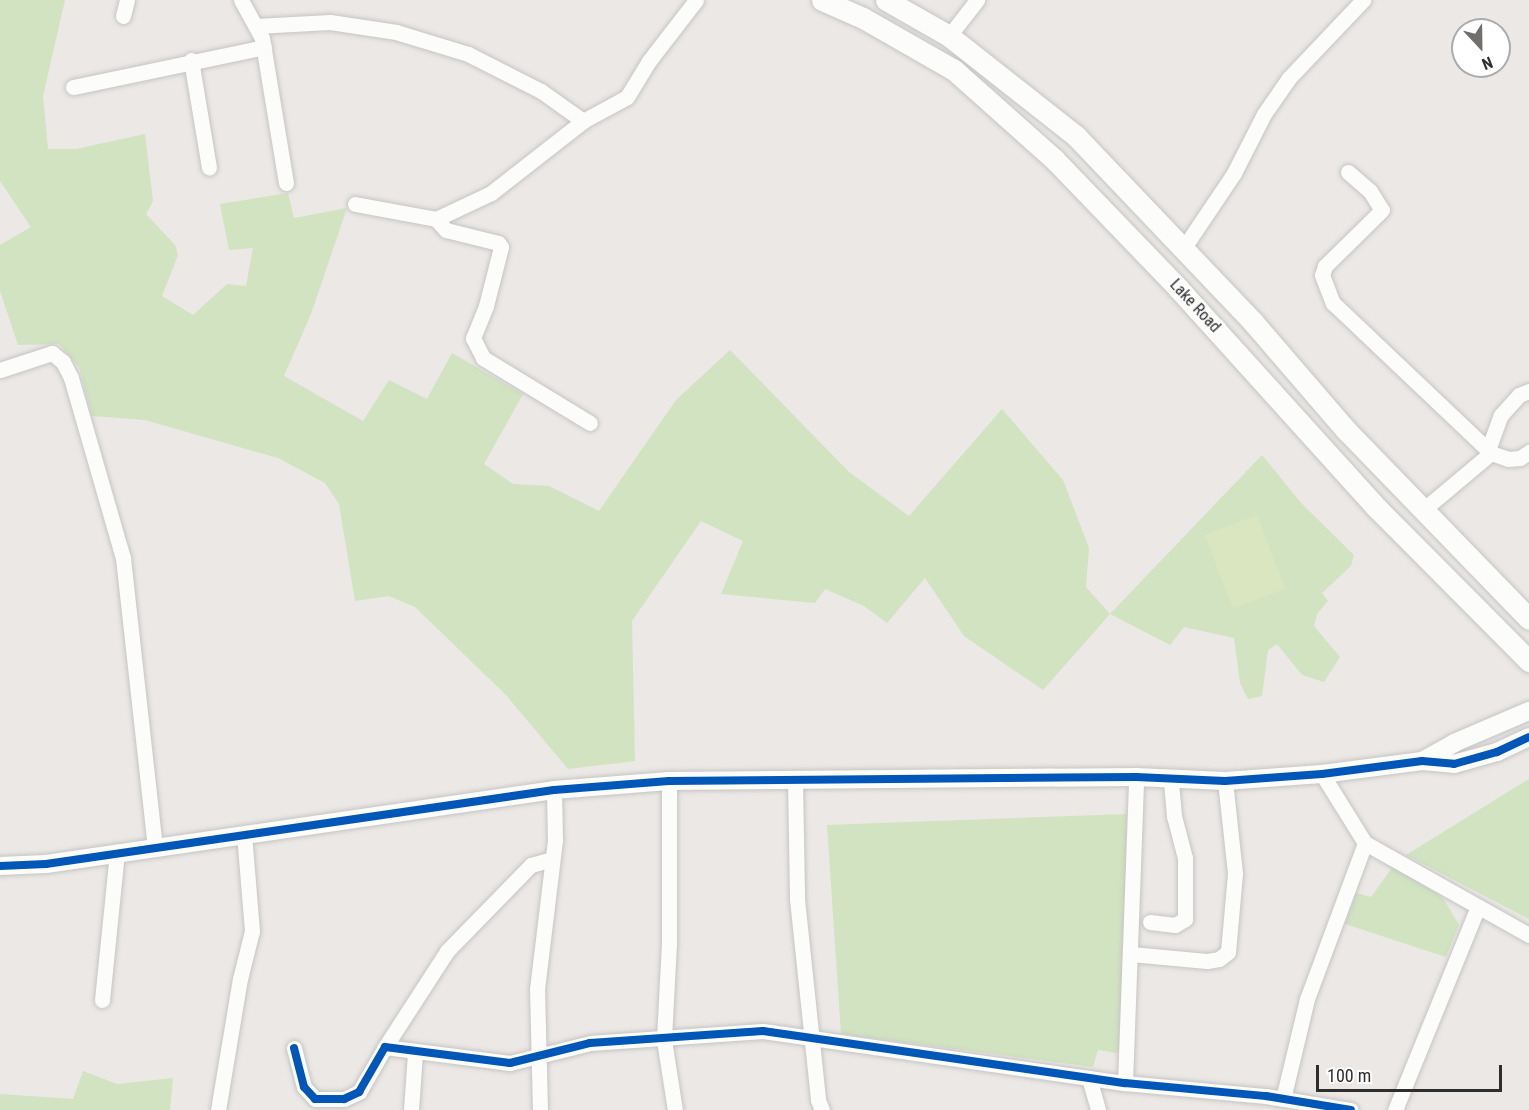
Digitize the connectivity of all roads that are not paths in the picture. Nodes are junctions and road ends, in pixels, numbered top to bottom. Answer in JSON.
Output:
{"nodes":[{"id":1,"x":127,"y":0,"type":"edge"},
{"id":2,"x":241,"y":0,"type":"edge"},
{"id":3,"x":696,"y":0,"type":"edge"},
{"id":4,"x":822,"y":0,"type":"edge"},
{"id":5,"x":886,"y":0,"type":"edge"},
{"id":6,"x":977,"y":0,"type":"edge"},
{"id":7,"x":1363,"y":0,"type":"edge"},
{"id":8,"x":123,"y":16,"type":"dead end"},
{"id":9,"x":256,"y":26,"type":"junction"},
{"id":10,"x":949,"y":36,"type":"junction"},
{"id":11,"x":264,"y":46,"type":"junction"},
{"id":12,"x":191,"y":60,"type":"junction"},
{"id":13,"x":73,"y":87,"type":"dead end"},
{"id":14,"x":583,"y":121,"type":"junction"},
{"id":15,"x":209,"y":167,"type":"dead end"},
{"id":16,"x":1348,"y":172,"type":"dead end"},
{"id":17,"x":286,"y":183,"type":"dead end"},
{"id":18,"x":355,"y":204,"type":"dead end"},
{"id":19,"x":436,"y":219,"type":"junction"},
{"id":20,"x":1183,"y":249,"type":"junction"},
{"id":21,"x":0,"y":370,"type":"edge"},
{"id":22,"x":1529,"y":391,"type":"edge"},
{"id":23,"x":590,"y":423,"type":"dead end"},
{"id":24,"x":1490,"y":452,"type":"junction"},
{"id":25,"x":1529,"y":452,"type":"edge"},
{"id":26,"x":1423,"y":510,"type":"junction"},
{"id":27,"x":1529,"y":619,"type":"edge"},
{"id":28,"x":1529,"y":661,"type":"edge"},
{"id":29,"x":1529,"y":711,"type":"edge"},
{"id":30,"x":1529,"y":737,"type":"edge"},
{"id":31,"x":1422,"y":762,"type":"junction"},
{"id":32,"x":1322,"y":774,"type":"junction"},
{"id":33,"x":1136,"y":777,"type":"junction"},
{"id":34,"x":1171,"y":779,"type":"junction"},
{"id":35,"x":795,"y":780,"type":"junction"},
{"id":36,"x":669,"y":781,"type":"junction"},
{"id":37,"x":1225,"y":781,"type":"junction"},
{"id":38,"x":554,"y":790,"type":"junction"},
{"id":39,"x":244,"y":833,"type":"junction"},
{"id":40,"x":1365,"y":843,"type":"junction"},
{"id":41,"x":156,"y":846,"type":"junction"},
{"id":42,"x":117,"y":852,"type":"junction"},
{"id":43,"x":552,"y":858,"type":"junction"},
{"id":44,"x":0,"y":866,"type":"edge"},
{"id":45,"x":1477,"y":909,"type":"junction"},
{"id":46,"x":1150,"y":922,"type":"dead end"},
{"id":47,"x":1529,"y":935,"type":"edge"},
{"id":48,"x":1131,"y":954,"type":"junction"},
{"id":49,"x":102,"y":1000,"type":"dead end"},
{"id":50,"x":811,"y":1038,"type":"junction"},
{"id":51,"x":664,"y":1040,"type":"junction"},
{"id":52,"x":385,"y":1047,"type":"junction"},
{"id":53,"x":294,"y":1048,"type":"dead end"},
{"id":54,"x":415,"y":1053,"type":"junction"},
{"id":55,"x":536,"y":1056,"type":"junction"},
{"id":56,"x":1089,"y":1078,"type":"junction"},
{"id":57,"x":1125,"y":1083,"type":"junction"},
{"id":58,"x":1283,"y":1099,"type":"junction"},
{"id":59,"x":1265,"y":1103,"type":"edge"},
{"id":60,"x":219,"y":1110,"type":"edge"},
{"id":61,"x":411,"y":1110,"type":"edge"},
{"id":62,"x":540,"y":1110,"type":"edge"},
{"id":63,"x":675,"y":1110,"type":"edge"},
{"id":64,"x":822,"y":1110,"type":"edge"},
{"id":65,"x":1098,"y":1110,"type":"edge"},
{"id":66,"x":1351,"y":1110,"type":"edge"},
{"id":67,"x":1395,"y":1110,"type":"edge"}],
"edges":[{"from":1,"to":8,"type":"street"},
{"from":2,"to":9,"type":"street"},
{"from":3,"to":14,"type":"street"},
{"from":4,"to":28,"type":"main road","name":"Lake Road"},
{"from":5,"to":10,"type":"main road","name":"Lake Road"},
{"from":6,"to":10,"type":"street"},
{"from":7,"to":20,"type":"street"},
{"from":9,"to":11,"type":"street"},
{"from":9,"to":14,"type":"street"},
{"from":10,"to":20,"type":"main road","name":"Lake Road"},
{"from":11,"to":12,"type":"street"},
{"from":11,"to":17,"type":"street"},
{"from":12,"to":13,"type":"street"},
{"from":12,"to":15,"type":"street"},
{"from":14,"to":19,"type":"street"},
{"from":16,"to":24,"type":"street"},
{"from":18,"to":19,"type":"street"},
{"from":19,"to":23,"type":"street"},
{"from":20,"to":26,"type":"main road","name":"Lake Road"},
{"from":21,"to":41,"type":"street"},
{"from":22,"to":24,"type":"street"},
{"from":24,"to":25,"type":"street"},
{"from":24,"to":26,"type":"street"},
{"from":26,"to":27,"type":"main road","name":"Lake Road"},
{"from":29,"to":31,"type":"street"},
{"from":30,"to":31,"type":"street"},
{"from":31,"to":32,"type":"street"},
{"from":32,"to":37,"type":"street"},
{"from":32,"to":40,"type":"street"},
{"from":33,"to":34,"type":"street"},
{"from":33,"to":35,"type":"street"},
{"from":33,"to":48,"type":"street"},
{"from":34,"to":37,"type":"street"},
{"from":34,"to":46,"type":"street"},
{"from":35,"to":36,"type":"street"},
{"from":35,"to":50,"type":"street"},
{"from":36,"to":38,"type":"street"},
{"from":36,"to":51,"type":"street"},
{"from":37,"to":48,"type":"street"},
{"from":38,"to":39,"type":"street"},
{"from":38,"to":43,"type":"street"},
{"from":39,"to":41,"type":"street"},
{"from":39,"to":60,"type":"street"},
{"from":40,"to":45,"type":"street"},
{"from":40,"to":58,"type":"street"},
{"from":41,"to":42,"type":"street"},
{"from":42,"to":44,"type":"street"},
{"from":42,"to":49,"type":"street"},
{"from":43,"to":52,"type":"street"},
{"from":43,"to":55,"type":"street"},
{"from":45,"to":47,"type":"street"},
{"from":45,"to":67,"type":"street"},
{"from":48,"to":57,"type":"street"},
{"from":50,"to":51,"type":"street"},
{"from":50,"to":56,"type":"street"},
{"from":50,"to":64,"type":"street"},
{"from":51,"to":55,"type":"street"},
{"from":51,"to":63,"type":"street"},
{"from":52,"to":53,"type":"street"},
{"from":52,"to":54,"type":"street"},
{"from":54,"to":55,"type":"street"},
{"from":54,"to":61,"type":"street"},
{"from":55,"to":62,"type":"street"},
{"from":56,"to":57,"type":"street"},
{"from":56,"to":65,"type":"street"},
{"from":57,"to":59,"type":"street"},
{"from":58,"to":59,"type":"street"},
{"from":58,"to":66,"type":"street"}]}
